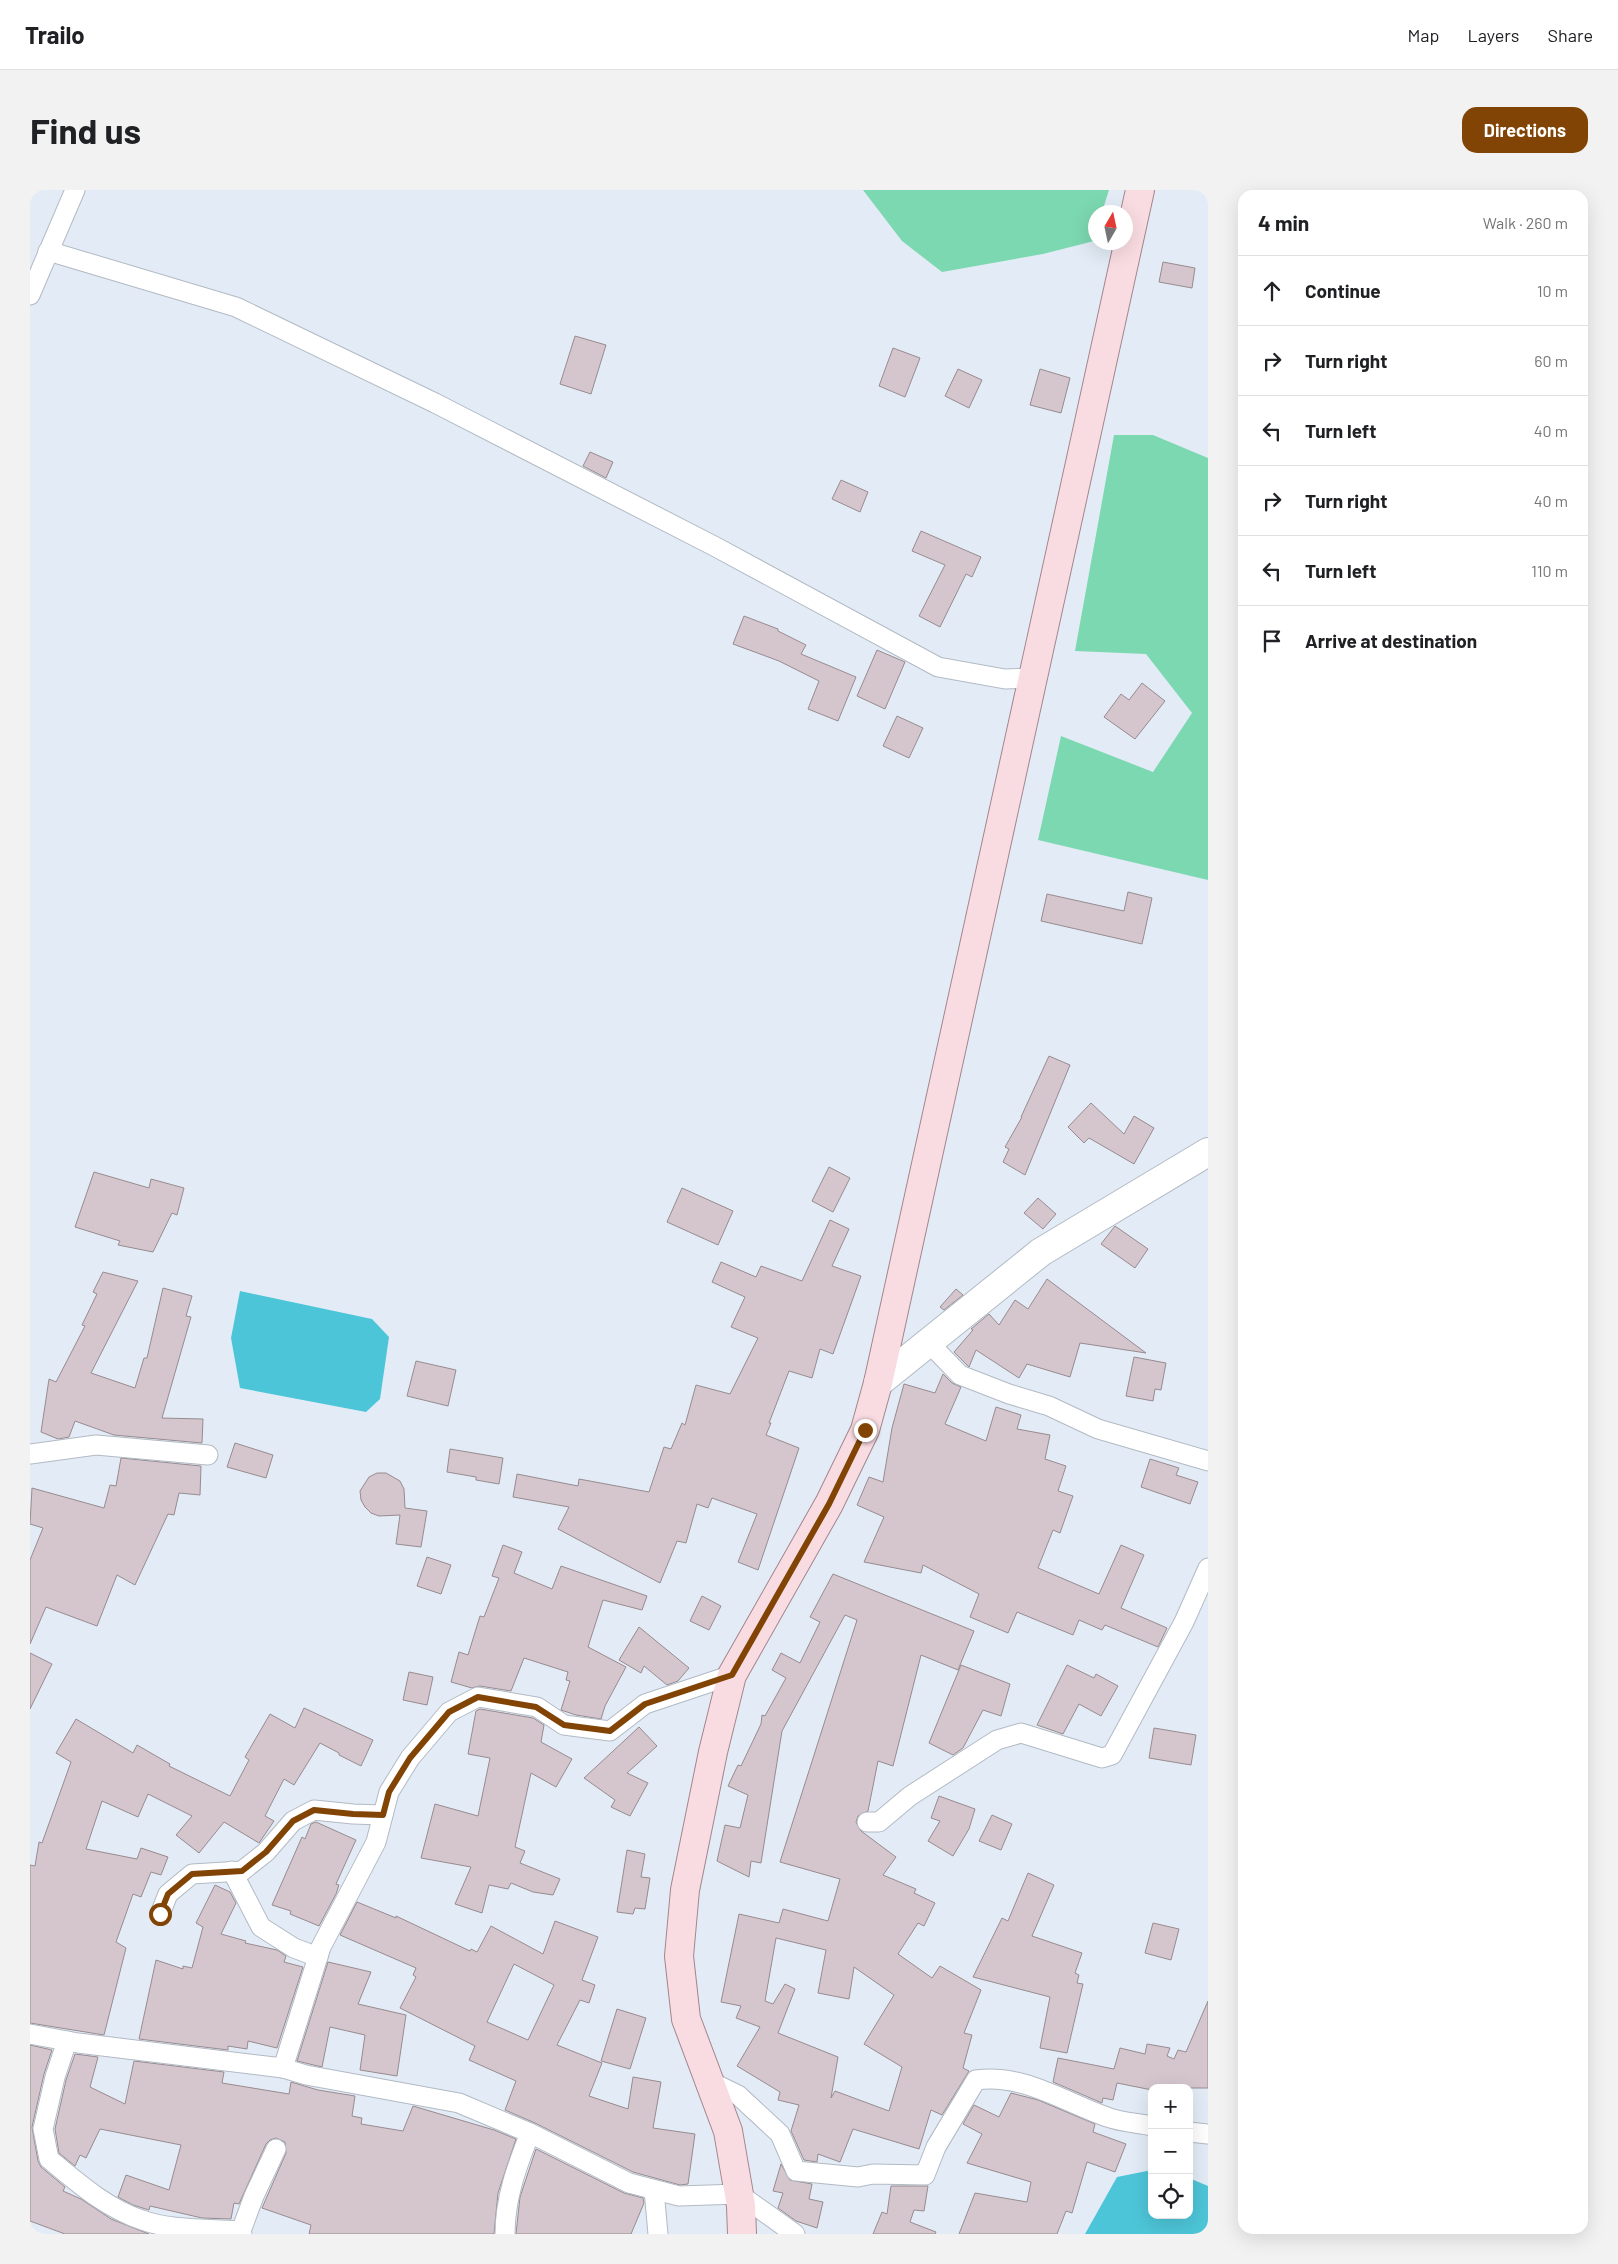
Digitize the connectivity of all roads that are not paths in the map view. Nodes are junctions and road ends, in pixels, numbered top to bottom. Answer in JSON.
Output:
{"nodes":[{"id":1,"x":75,"y":190,"type":"edge"},
{"id":2,"x":1140,"y":190,"type":"edge"},
{"id":3,"x":48,"y":251,"type":"junction"},
{"id":4,"x":30,"y":295,"type":"edge"},
{"id":5,"x":1033,"y":678,"type":"junction"},
{"id":6,"x":1208,"y":1152,"type":"edge"},
{"id":7,"x":929,"y":1343,"type":"junction"},
{"id":8,"x":878,"y":1383,"type":"junction"},
{"id":9,"x":30,"y":1454,"type":"edge"},
{"id":10,"x":208,"y":1455,"type":"dead end"},
{"id":11,"x":1208,"y":1461,"type":"edge"},
{"id":12,"x":1208,"y":1568,"type":"edge"},
{"id":13,"x":732,"y":1675,"type":"junction"},
{"id":14,"x":383,"y":1815,"type":"junction"},
{"id":15,"x":868,"y":1822,"type":"dead end"},
{"id":16,"x":232,"y":1872,"type":"junction"},
{"id":17,"x":160,"y":1914,"type":"dead end"},
{"id":18,"x":318,"y":1957,"type":"junction"},
{"id":19,"x":30,"y":2034,"type":"edge"},
{"id":20,"x":67,"y":2041,"type":"junction"},
{"id":21,"x":283,"y":2068,"type":"junction"},
{"id":22,"x":709,"y":2081,"type":"junction"},
{"id":23,"x":1148,"y":2125,"type":"edge"},
{"id":24,"x":1193,"y":2132,"type":"edge"},
{"id":25,"x":530,"y":2133,"type":"junction"},
{"id":26,"x":1208,"y":2134,"type":"edge"},
{"id":27,"x":276,"y":2150,"type":"dead end"},
{"id":28,"x":654,"y":2190,"type":"junction"},
{"id":29,"x":739,"y":2194,"type":"junction"},
{"id":30,"x":241,"y":2232,"type":"edge"},
{"id":31,"x":505,"y":2234,"type":"edge"},
{"id":32,"x":658,"y":2234,"type":"edge"},
{"id":33,"x":742,"y":2234,"type":"edge"},
{"id":34,"x":795,"y":2234,"type":"edge"}],
"edges":[{"from":1,"to":3,"type":"street"},
{"from":2,"to":5,"type":"main road"},
{"from":3,"to":4,"type":"street"},
{"from":3,"to":5,"type":"street"},
{"from":5,"to":8,"type":"main road"},
{"from":6,"to":7,"type":"street"},
{"from":7,"to":8,"type":"street"},
{"from":7,"to":11,"type":"street"},
{"from":8,"to":13,"type":"main road"},
{"from":9,"to":10,"type":"street"},
{"from":12,"to":15,"type":"street"},
{"from":13,"to":14,"type":"street"},
{"from":13,"to":22,"type":"main road"},
{"from":14,"to":16,"type":"street"},
{"from":14,"to":18,"type":"street"},
{"from":16,"to":17,"type":"street"},
{"from":16,"to":18,"type":"street"},
{"from":18,"to":21,"type":"street"},
{"from":19,"to":20,"type":"street"},
{"from":20,"to":21,"type":"street"},
{"from":20,"to":30,"type":"street"},
{"from":21,"to":25,"type":"street"},
{"from":22,"to":23,"type":"street"},
{"from":22,"to":29,"type":"main road"},
{"from":24,"to":26,"type":"street"},
{"from":25,"to":28,"type":"street"},
{"from":25,"to":31,"type":"street"},
{"from":27,"to":30,"type":"street"},
{"from":28,"to":29,"type":"street"},
{"from":28,"to":32,"type":"street"},
{"from":29,"to":33,"type":"main road"},
{"from":29,"to":34,"type":"street"}]}
